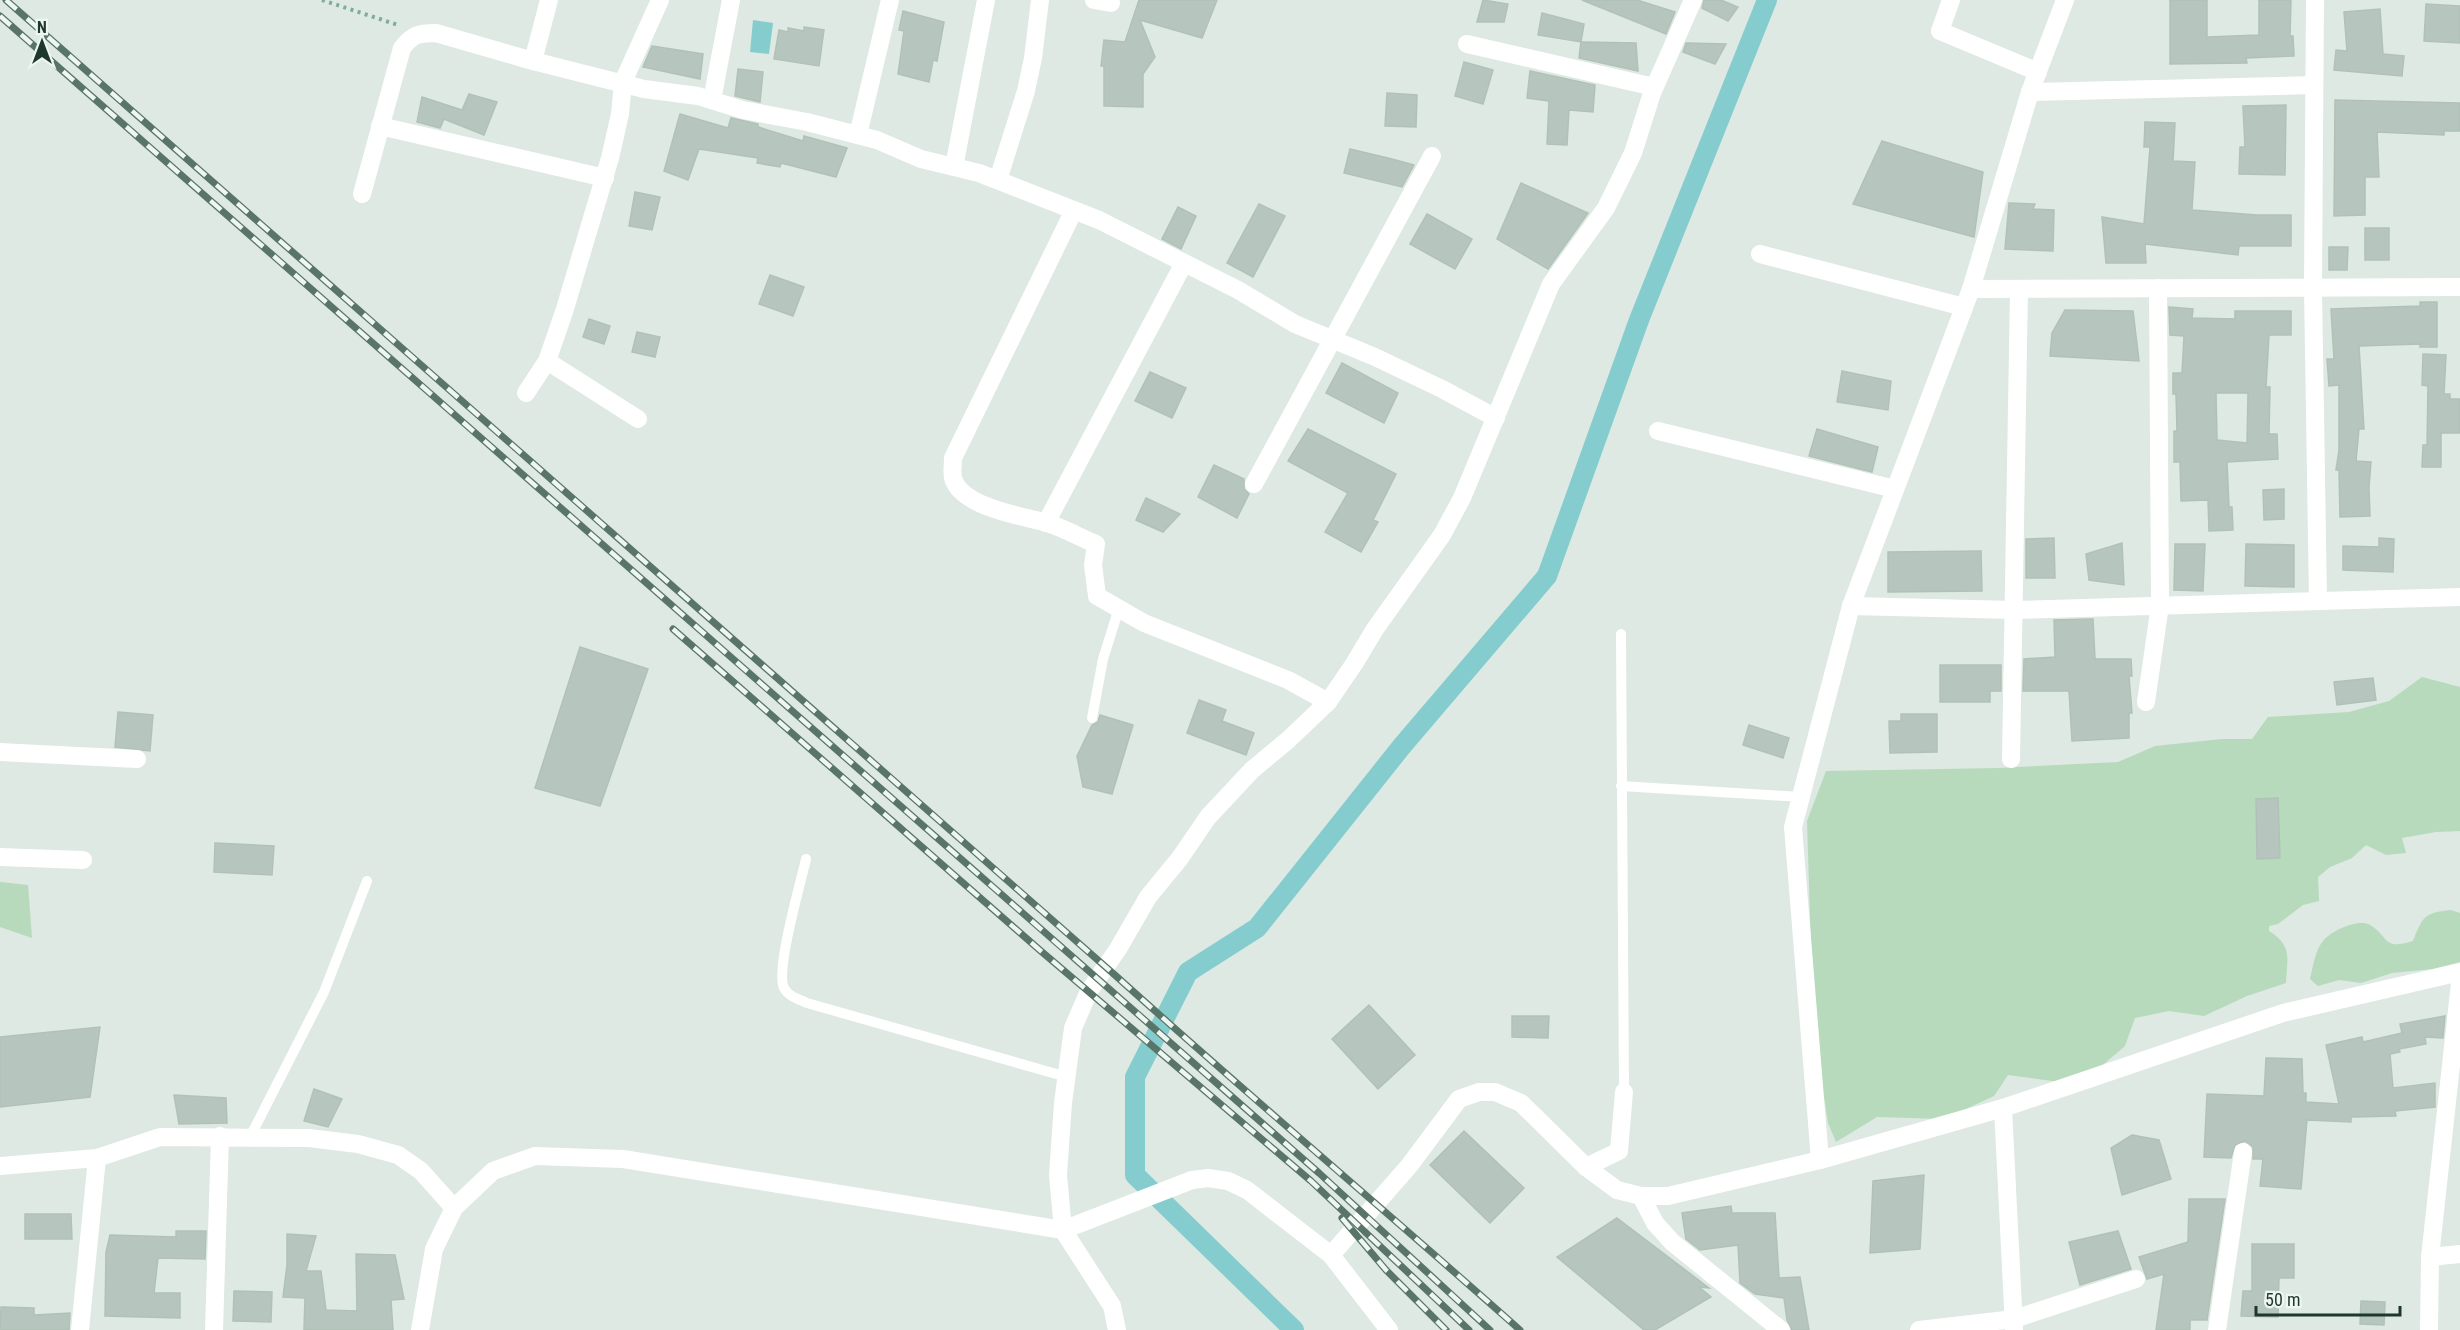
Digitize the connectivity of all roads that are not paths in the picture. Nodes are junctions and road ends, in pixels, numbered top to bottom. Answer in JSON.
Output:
{"nodes":[{"id":1,"x":549,"y":0,"type":"edge"},
{"id":2,"x":660,"y":0,"type":"edge"},
{"id":3,"x":730,"y":0,"type":"edge"},
{"id":4,"x":890,"y":0,"type":"edge"},
{"id":5,"x":986,"y":0,"type":"edge"},
{"id":6,"x":1040,"y":0,"type":"edge"},
{"id":7,"x":1693,"y":0,"type":"edge"},
{"id":8,"x":1951,"y":0,"type":"edge"},
{"id":9,"x":2065,"y":0,"type":"edge"},
{"id":10,"x":2315,"y":0,"type":"edge"},
{"id":11,"x":1467,"y":45,"type":"dead end"},
{"id":12,"x":533,"y":61,"type":"junction"},
{"id":13,"x":2038,"y":72,"type":"junction"},
{"id":14,"x":623,"y":82,"type":"junction"},
{"id":15,"x":2314,"y":85,"type":"junction"},
{"id":16,"x":1654,"y":87,"type":"junction"},
{"id":17,"x":2030,"y":92,"type":"junction"},
{"id":18,"x":712,"y":100,"type":"junction"},
{"id":19,"x":380,"y":126,"type":"junction"},
{"id":20,"x":858,"y":135,"type":"junction"},
{"id":21,"x":1432,"y":156,"type":"dead end"},
{"id":22,"x":954,"y":167,"type":"junction"},
{"id":23,"x":604,"y":177,"type":"junction"},
{"id":24,"x":998,"y":180,"type":"junction"},
{"id":25,"x":362,"y":194,"type":"dead end"},
{"id":26,"x":1074,"y":210,"type":"junction"},
{"id":27,"x":1760,"y":254,"type":"dead end"},
{"id":28,"x":1184,"y":263,"type":"junction"},
{"id":29,"x":2460,"y":287,"type":"edge"},
{"id":30,"x":2158,"y":288,"type":"junction"},
{"id":31,"x":2313,"y":288,"type":"junction"},
{"id":32,"x":1971,"y":289,"type":"junction"},
{"id":33,"x":2019,"y":289,"type":"junction"},
{"id":34,"x":1964,"y":307,"type":"junction"},
{"id":35,"x":1332,"y":339,"type":"junction"},
{"id":36,"x":547,"y":361,"type":"junction"},
{"id":37,"x":526,"y":393,"type":"dead end"},
{"id":38,"x":1496,"y":418,"type":"junction"},
{"id":39,"x":638,"y":419,"type":"dead end"},
{"id":40,"x":1658,"y":431,"type":"dead end"},
{"id":41,"x":1254,"y":484,"type":"dead end"},
{"id":42,"x":1895,"y":489,"type":"junction"},
{"id":43,"x":1047,"y":523,"type":"junction"},
{"id":44,"x":2460,"y":597,"type":"edge"},
{"id":45,"x":2318,"y":601,"type":"junction"},
{"id":46,"x":2160,"y":604,"type":"junction"},
{"id":47,"x":1851,"y":606,"type":"junction"},
{"id":48,"x":1119,"y":608,"type":"junction"},
{"id":49,"x":2014,"y":610,"type":"junction"},
{"id":50,"x":1621,"y":634,"type":"dead end"},
{"id":51,"x":1328,"y":702,"type":"junction"},
{"id":52,"x":2146,"y":702,"type":"dead end"},
{"id":53,"x":1092,"y":718,"type":"dead end"},
{"id":54,"x":0,"y":752,"type":"edge"},
{"id":55,"x":137,"y":759,"type":"dead end"},
{"id":56,"x":2011,"y":759,"type":"dead end"},
{"id":57,"x":1621,"y":786,"type":"junction"},
{"id":58,"x":1801,"y":797,"type":"junction"},
{"id":59,"x":0,"y":857,"type":"edge"},
{"id":60,"x":806,"y":859,"type":"dead end"},
{"id":61,"x":83,"y":860,"type":"dead end"},
{"id":62,"x":368,"y":881,"type":"dead end"},
{"id":63,"x":2460,"y":972,"type":"edge"},
{"id":64,"x":2460,"y":983,"type":"edge"},
{"id":65,"x":1067,"y":1077,"type":"junction"},
{"id":66,"x":1624,"y":1092,"type":"joint"},
{"id":67,"x":2003,"y":1108,"type":"junction"},
{"id":68,"x":220,"y":1136,"type":"junction"},
{"id":69,"x":250,"y":1137,"type":"junction"},
{"id":70,"x":2243,"y":1152,"type":"dead end"},
{"id":71,"x":97,"y":1158,"type":"junction"},
{"id":72,"x":1820,"y":1160,"type":"junction"},
{"id":73,"x":0,"y":1166,"type":"edge"},
{"id":74,"x":1586,"y":1167,"type":"junction"},
{"id":75,"x":1641,"y":1196,"type":"junction"},
{"id":76,"x":454,"y":1208,"type":"junction"},
{"id":77,"x":1063,"y":1230,"type":"junction"},
{"id":78,"x":2460,"y":1254,"type":"edge"},
{"id":79,"x":1330,"y":1255,"type":"junction"},
{"id":80,"x":2430,"y":1257,"type":"junction"},
{"id":81,"x":2136,"y":1279,"type":"dead end"},
{"id":82,"x":2014,"y":1324,"type":"edge"},
{"id":83,"x":80,"y":1330,"type":"edge"},
{"id":84,"x":214,"y":1330,"type":"edge"},
{"id":85,"x":420,"y":1330,"type":"edge"},
{"id":86,"x":1117,"y":1330,"type":"edge"},
{"id":87,"x":1389,"y":1330,"type":"edge"},
{"id":88,"x":1781,"y":1330,"type":"edge"},
{"id":89,"x":1919,"y":1330,"type":"edge"},
{"id":90,"x":2217,"y":1330,"type":"edge"},
{"id":91,"x":2429,"y":1330,"type":"edge"}],
"edges":[{"from":1,"to":12,"type":"street"},
{"from":2,"to":14,"type":"street"},
{"from":3,"to":18,"type":"street"},
{"from":4,"to":20,"type":"street"},
{"from":5,"to":22,"type":"street"},
{"from":6,"to":24,"type":"street"},
{"from":7,"to":16,"type":"street"},
{"from":8,"to":13,"type":"street"},
{"from":9,"to":13,"type":"street"},
{"from":10,"to":15,"type":"street"},
{"from":11,"to":16,"type":"street"},
{"from":12,"to":14,"type":"street"},
{"from":12,"to":19,"type":"street"},
{"from":13,"to":17,"type":"street"},
{"from":14,"to":18,"type":"street"},
{"from":14,"to":23,"type":"street"},
{"from":15,"to":17,"type":"street"},
{"from":15,"to":31,"type":"street"},
{"from":16,"to":38,"type":"street"},
{"from":17,"to":32,"type":"street"},
{"from":18,"to":20,"type":"street"},
{"from":19,"to":23,"type":"street"},
{"from":19,"to":25,"type":"street"},
{"from":20,"to":22,"type":"street"},
{"from":21,"to":35,"type":"street"},
{"from":22,"to":24,"type":"street"},
{"from":23,"to":36,"type":"street"},
{"from":24,"to":26,"type":"street"},
{"from":26,"to":28,"type":"street"},
{"from":26,"to":43,"type":"street"},
{"from":27,"to":34,"type":"street"},
{"from":28,"to":35,"type":"street"},
{"from":28,"to":43,"type":"street"},
{"from":29,"to":31,"type":"street"},
{"from":30,"to":31,"type":"street"},
{"from":30,"to":33,"type":"street"},
{"from":30,"to":46,"type":"street"},
{"from":31,"to":45,"type":"street"},
{"from":32,"to":33,"type":"street"},
{"from":32,"to":34,"type":"street"},
{"from":33,"to":49,"type":"street"},
{"from":34,"to":42,"type":"street"},
{"from":35,"to":38,"type":"street"},
{"from":35,"to":41,"type":"street"},
{"from":36,"to":37,"type":"street"},
{"from":36,"to":39,"type":"street"},
{"from":38,"to":51,"type":"street"},
{"from":40,"to":42,"type":"street"},
{"from":42,"to":47,"type":"street"},
{"from":43,"to":48,"type":"street"},
{"from":44,"to":45,"type":"street"},
{"from":45,"to":46,"type":"street"},
{"from":46,"to":49,"type":"street"},
{"from":46,"to":52,"type":"street"},
{"from":47,"to":49,"type":"street"},
{"from":47,"to":58,"type":"street"},
{"from":48,"to":51,"type":"street"},
{"from":48,"to":53,"type":"lane"},
{"from":49,"to":56,"type":"street"},
{"from":50,"to":57,"type":"lane"},
{"from":51,"to":65,"type":"street"},
{"from":54,"to":55,"type":"street"},
{"from":57,"to":58,"type":"lane"},
{"from":57,"to":66,"type":"lane"},
{"from":58,"to":72,"type":"street"},
{"from":59,"to":61,"type":"street"},
{"from":60,"to":65,"type":"lane"},
{"from":62,"to":69,"type":"lane"},
{"from":63,"to":67,"type":"street"},
{"from":64,"to":80,"type":"street"},
{"from":65,"to":77,"type":"street"},
{"from":66,"to":74,"type":"street"},
{"from":67,"to":72,"type":"street"},
{"from":67,"to":82,"type":"street"},
{"from":68,"to":69,"type":"street"},
{"from":68,"to":71,"type":"street"},
{"from":68,"to":84,"type":"street"},
{"from":69,"to":76,"type":"street"},
{"from":70,"to":90,"type":"street"},
{"from":71,"to":73,"type":"street"},
{"from":71,"to":83,"type":"street"},
{"from":72,"to":75,"type":"street"},
{"from":74,"to":75,"type":"street"},
{"from":74,"to":79,"type":"street"},
{"from":75,"to":88,"type":"street"},
{"from":76,"to":77,"type":"street"},
{"from":76,"to":85,"type":"street"},
{"from":77,"to":79,"type":"street"},
{"from":77,"to":86,"type":"street"},
{"from":78,"to":80,"type":"street"},
{"from":79,"to":87,"type":"street"},
{"from":80,"to":91,"type":"street"},
{"from":81,"to":82,"type":"street"},
{"from":82,"to":89,"type":"street"}]}
